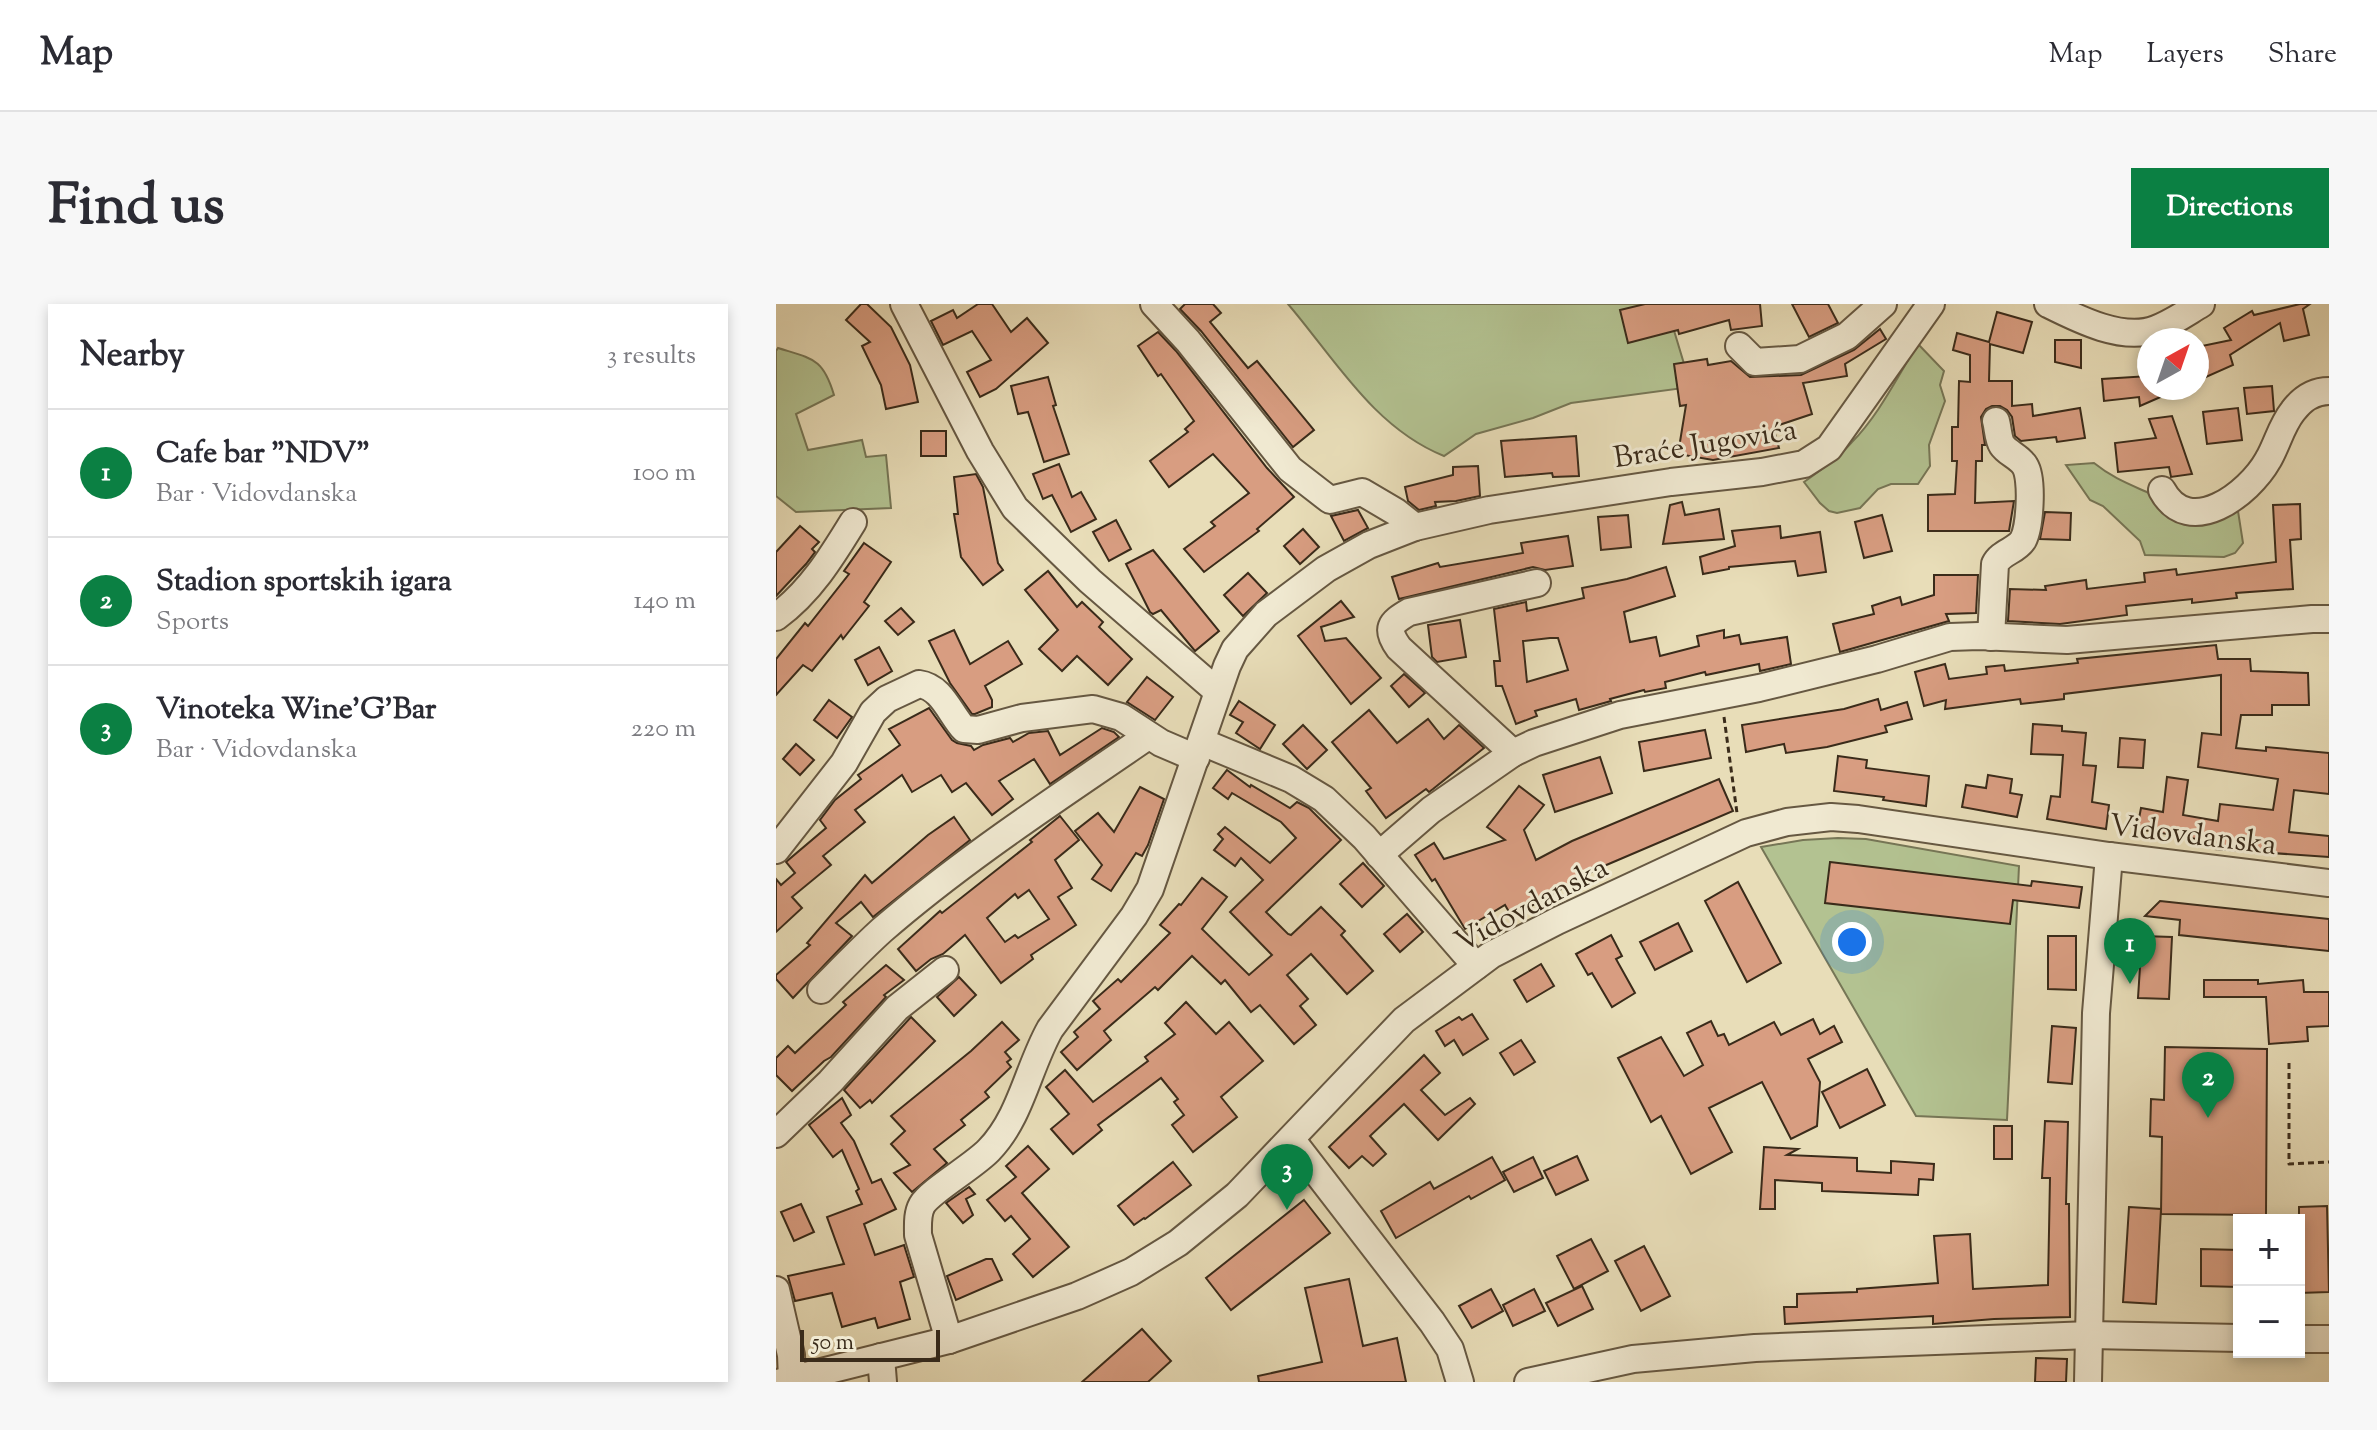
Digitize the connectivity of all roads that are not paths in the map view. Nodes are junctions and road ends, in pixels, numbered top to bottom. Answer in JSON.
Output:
{"nodes":[{"id":1,"x":904,"y":304,"type":"edge"},
{"id":2,"x":1883,"y":304,"type":"edge"},
{"id":3,"x":1931,"y":304,"type":"edge"},
{"id":4,"x":2048,"y":304,"type":"edge"},
{"id":5,"x":2201,"y":304,"type":"edge"},
{"id":6,"x":1163,"y":307,"type":"edge"},
{"id":7,"x":1739,"y":346,"type":"dead end"},
{"id":8,"x":2329,"y":391,"type":"edge"},
{"id":9,"x":1996,"y":421,"type":"dead end"},
{"id":10,"x":2162,"y":490,"type":"dead end"},
{"id":11,"x":853,"y":522,"type":"dead end"},
{"id":12,"x":1415,"y":527,"type":"junction"},
{"id":13,"x":1537,"y":583,"type":"dead end"},
{"id":14,"x":776,"y":617,"type":"edge"},
{"id":15,"x":2329,"y":619,"type":"edge"},
{"id":16,"x":1991,"y":637,"type":"junction"},
{"id":17,"x":1217,"y":691,"type":"junction"},
{"id":18,"x":1148,"y":736,"type":"junction"},
{"id":19,"x":1199,"y":750,"type":"junction"},
{"id":20,"x":1513,"y":753,"type":"junction"},
{"id":21,"x":776,"y":850,"type":"edge"},
{"id":22,"x":1379,"y":855,"type":"junction"},
{"id":23,"x":2109,"y":856,"type":"junction"},
{"id":24,"x":2329,"y":883,"type":"edge"},
{"id":25,"x":1476,"y":966,"type":"junction"},
{"id":26,"x":945,"y":970,"type":"dead end"},
{"id":27,"x":821,"y":990,"type":"dead end"},
{"id":28,"x":776,"y":1134,"type":"edge"},
{"id":29,"x":1291,"y":1139,"type":"junction"},
{"id":30,"x":776,"y":1290,"type":"edge"},
{"id":31,"x":2090,"y":1335,"type":"junction"},
{"id":32,"x":2233,"y":1338,"type":"edge"},
{"id":33,"x":2305,"y":1339,"type":"edge"},
{"id":34,"x":2329,"y":1339,"type":"edge"},
{"id":35,"x":949,"y":1340,"type":"junction"},
{"id":36,"x":882,"y":1370,"type":"edge"},
{"id":37,"x":787,"y":1380,"type":"edge"},
{"id":38,"x":1460,"y":1382,"type":"edge"},
{"id":39,"x":1528,"y":1382,"type":"edge"},
{"id":40,"x":2088,"y":1382,"type":"edge"}],
"edges":[{"from":1,"to":17,"type":"street"},
{"from":2,"to":7,"type":"street"},
{"from":3,"to":12,"type":"street","name":"Braće Jugovića"},
{"from":4,"to":5,"type":"street"},
{"from":6,"to":12,"type":"street"},
{"from":8,"to":10,"type":"street"},
{"from":9,"to":16,"type":"street"},
{"from":11,"to":14,"type":"street"},
{"from":12,"to":17,"type":"street","name":"Braće Jugovića"},
{"from":13,"to":20,"type":"street"},
{"from":15,"to":16,"type":"street"},
{"from":16,"to":20,"type":"street"},
{"from":17,"to":19,"type":"street","name":"Braće Jugovića"},
{"from":18,"to":19,"type":"street"},
{"from":18,"to":21,"type":"street"},
{"from":18,"to":27,"type":"street"},
{"from":19,"to":22,"type":"street"},
{"from":19,"to":35,"type":"street","name":"Braće Jugovića"},
{"from":20,"to":22,"type":"street"},
{"from":22,"to":25,"type":"street"},
{"from":23,"to":24,"type":"street","name":"Vidovdanska"},
{"from":23,"to":25,"type":"street","name":"Vidovdanska"},
{"from":23,"to":31,"type":"street"},
{"from":25,"to":29,"type":"street","name":"Vidovdanska"},
{"from":26,"to":28,"type":"street"},
{"from":29,"to":35,"type":"street","name":"Vidovdanska"},
{"from":29,"to":38,"type":"street"},
{"from":30,"to":37,"type":"street"},
{"from":31,"to":32,"type":"street"},
{"from":31,"to":39,"type":"street"},
{"from":31,"to":40,"type":"street"},
{"from":33,"to":34,"type":"street"},
{"from":35,"to":36,"type":"street","name":"Vidovdanska"},
{"from":36,"to":37,"type":"street","name":"Vidovdanska"}]}
